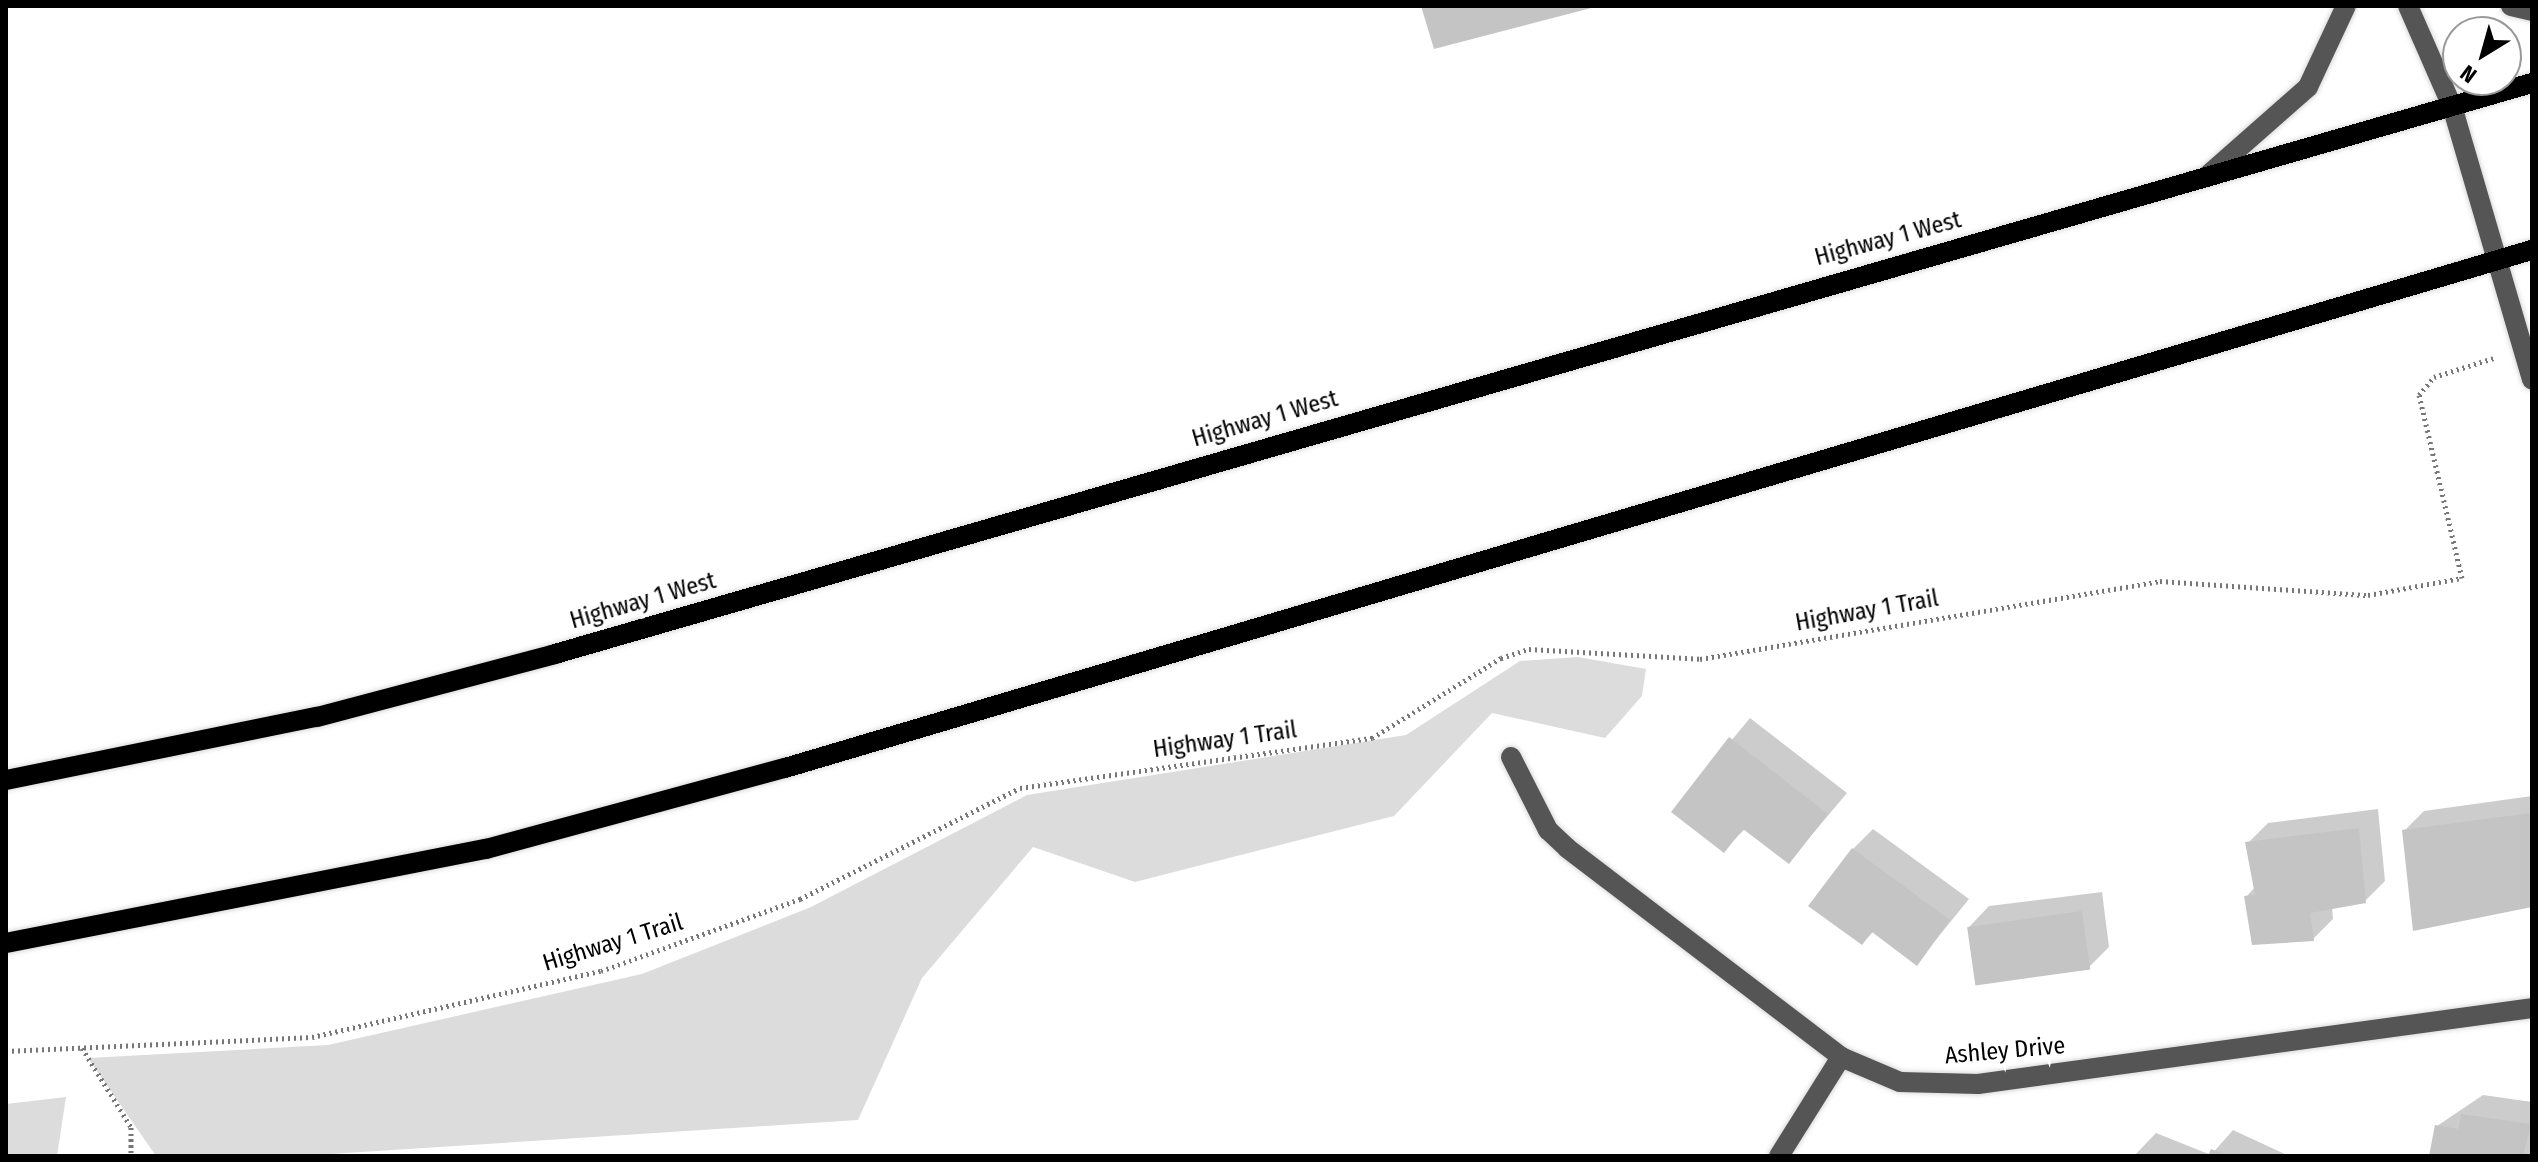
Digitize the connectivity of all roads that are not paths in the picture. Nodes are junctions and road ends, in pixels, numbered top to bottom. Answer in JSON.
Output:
{"nodes":[{"id":1,"x":2346,"y":6,"type":"edge"},
{"id":2,"x":2408,"y":6,"type":"edge"},
{"id":3,"x":2511,"y":6,"type":"edge"},
{"id":4,"x":2532,"y":11,"type":"edge"},
{"id":5,"x":2532,"y":83,"type":"edge"},
{"id":6,"x":2452,"y":106,"type":"junction"},
{"id":7,"x":2206,"y":177,"type":"junction"},
{"id":8,"x":2532,"y":250,"type":"edge"},
{"id":9,"x":2499,"y":260,"type":"junction"},
{"id":10,"x":2532,"y":380,"type":"edge"},
{"id":11,"x":1511,"y":757,"type":"dead end"},
{"id":12,"x":6,"y":780,"type":"edge"},
{"id":13,"x":6,"y":943,"type":"edge"},
{"id":14,"x":2532,"y":1008,"type":"edge"},
{"id":15,"x":1841,"y":1057,"type":"junction"},
{"id":16,"x":1779,"y":1156,"type":"edge"}],
"edges":[{"from":1,"to":7,"type":"street"},
{"from":2,"to":6,"type":"street"},
{"from":3,"to":4,"type":"street"},
{"from":5,"to":6,"type":"main road","name":"Highway 1 West"},
{"from":6,"to":7,"type":"main road","name":"Highway 1 West"},
{"from":6,"to":9,"type":"street"},
{"from":7,"to":12,"type":"main road","name":"Highway 1 West"},
{"from":8,"to":9,"type":"main road"},
{"from":9,"to":10,"type":"street"},
{"from":9,"to":13,"type":"main road"},
{"from":11,"to":15,"type":"street","name":"Ashley Drive"},
{"from":14,"to":15,"type":"street","name":"Ashley Drive"},
{"from":15,"to":16,"type":"street"}]}
